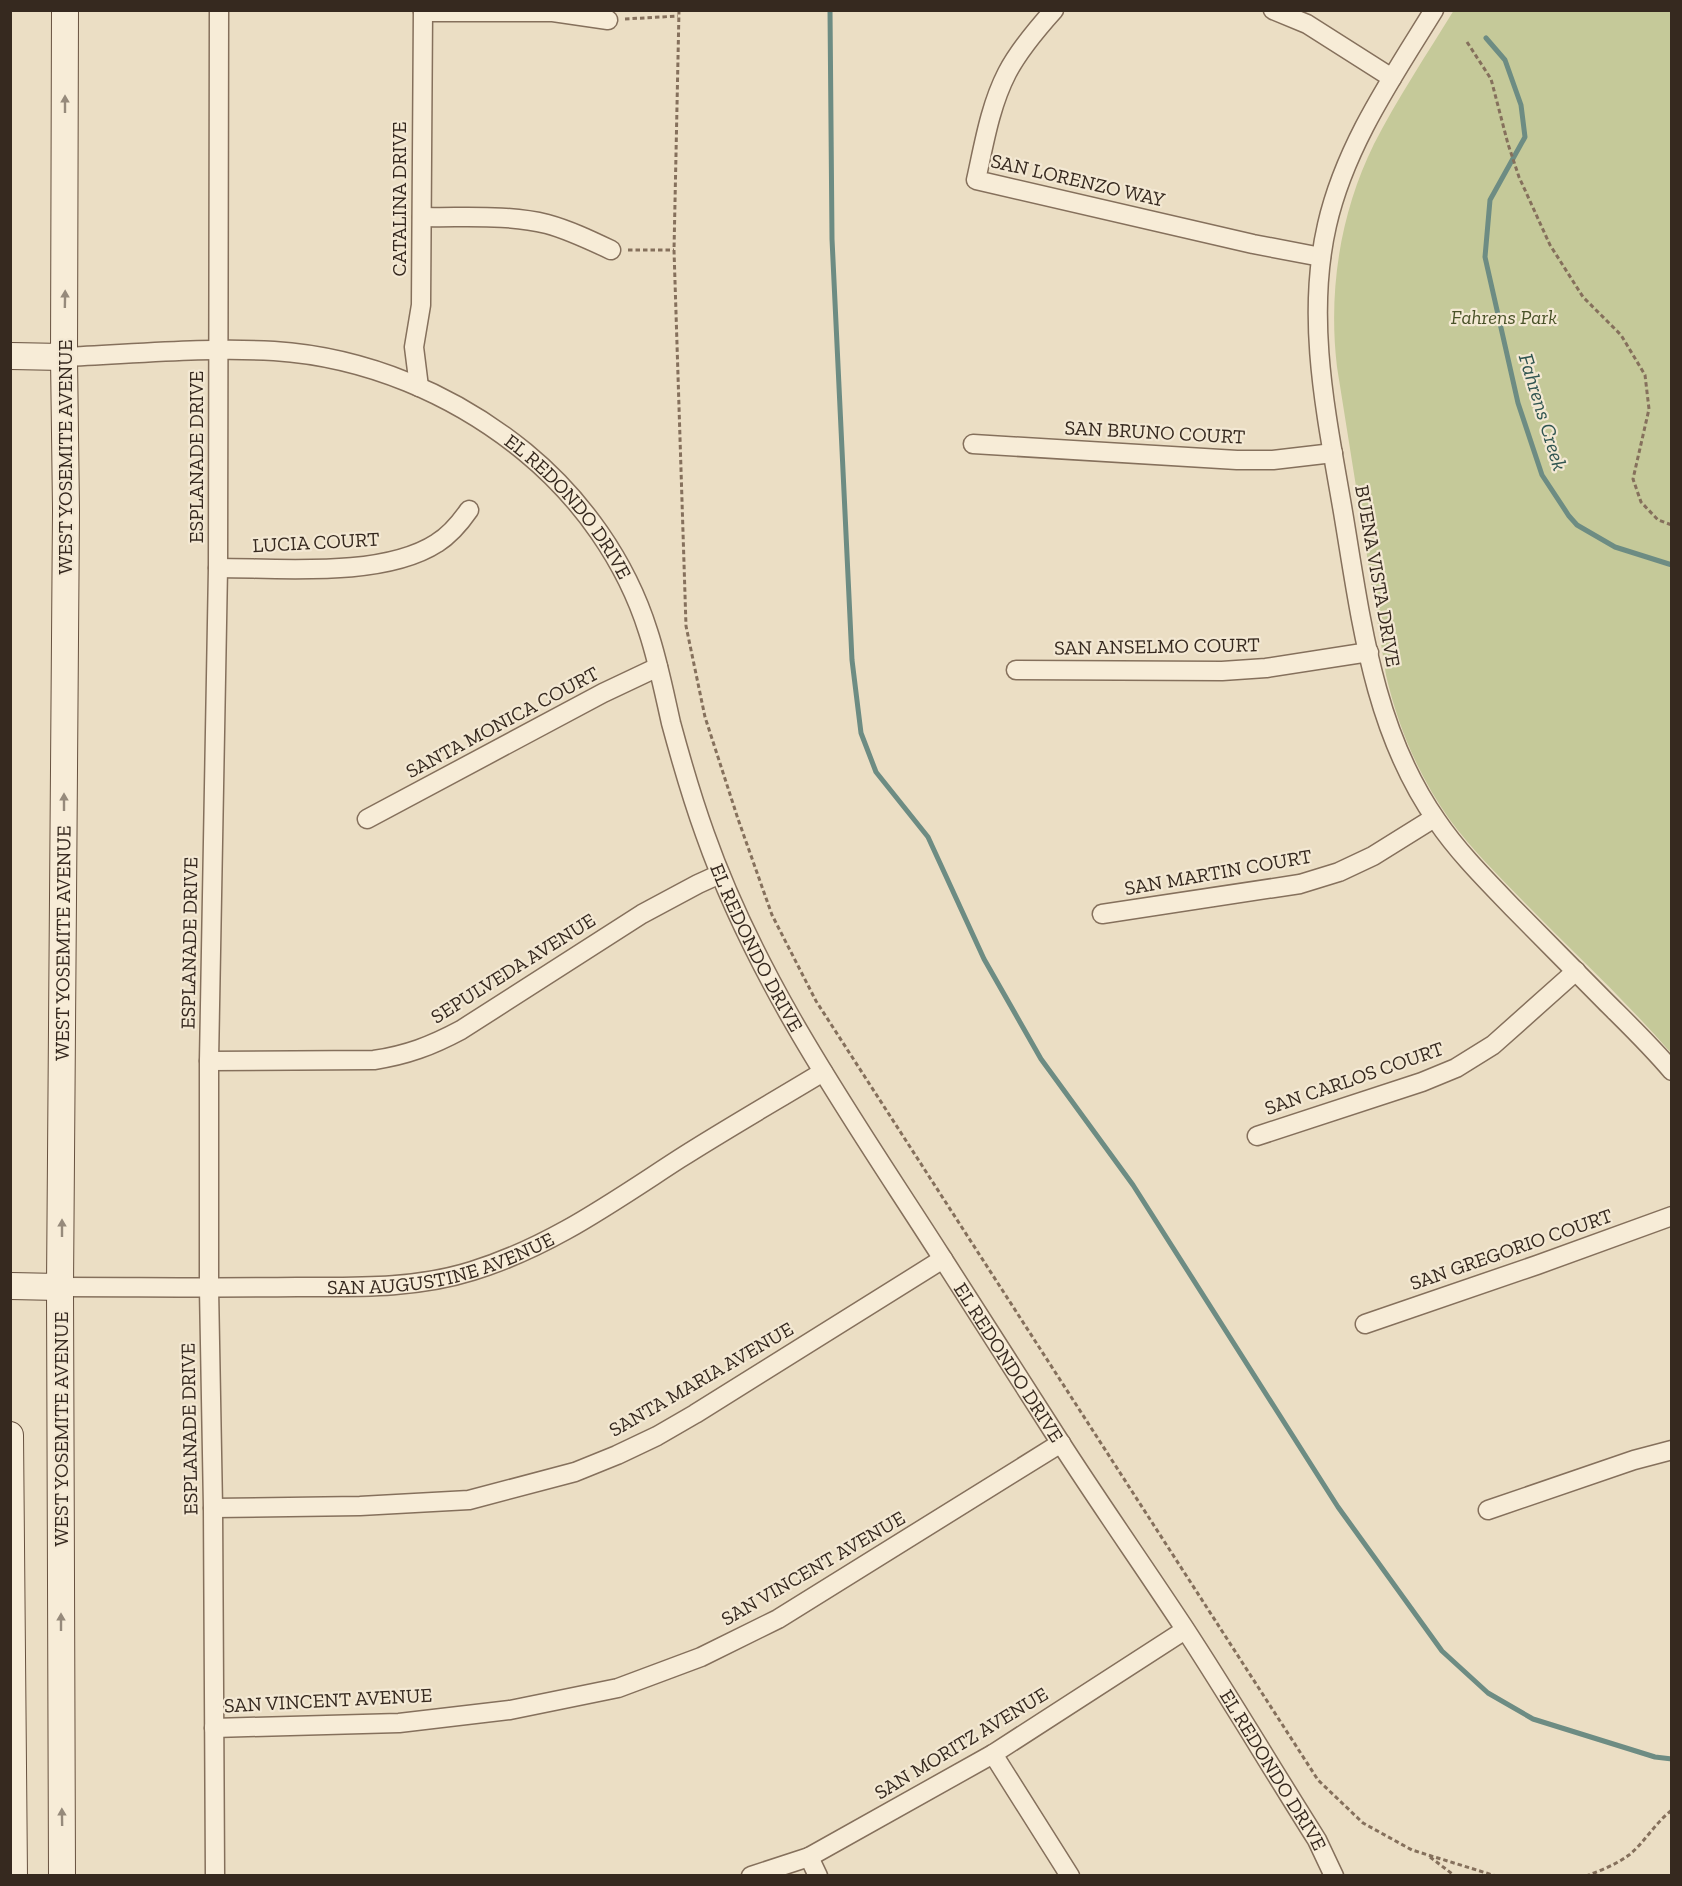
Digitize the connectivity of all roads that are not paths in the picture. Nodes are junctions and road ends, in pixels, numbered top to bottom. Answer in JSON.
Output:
{"nodes":[{"id":1,"x":65,"y":10,"type":"edge"},
{"id":2,"x":219,"y":10,"type":"edge"},
{"id":3,"x":1054,"y":10,"type":"edge"},
{"id":4,"x":1273,"y":10,"type":"edge"},
{"id":5,"x":1434,"y":10,"type":"edge"},
{"id":6,"x":423,"y":11,"type":"edge"},
{"id":7,"x":608,"y":20,"type":"road end"},
{"id":8,"x":1392,"y":78,"type":"junction"},
{"id":9,"x":422,"y":217,"type":"junction"},
{"id":10,"x":611,"y":250,"type":"road end"},
{"id":11,"x":1321,"y":257,"type":"junction"},
{"id":12,"x":219,"y":350,"type":"junction"},
{"id":13,"x":10,"y":356,"type":"edge"},
{"id":14,"x":64,"y":357,"type":"junction"},
{"id":15,"x":419,"y":387,"type":"junction"},
{"id":16,"x":974,"y":444,"type":"dead end"},
{"id":17,"x":1333,"y":453,"type":"junction"},
{"id":18,"x":469,"y":510,"type":"dead end"},
{"id":19,"x":218,"y":568,"type":"junction"},
{"id":20,"x":1369,"y":652,"type":"junction"},
{"id":21,"x":658,"y":667,"type":"junction"},
{"id":22,"x":1016,"y":670,"type":"dead end"},
{"id":23,"x":1434,"y":818,"type":"junction"},
{"id":24,"x":367,"y":819,"type":"dead end"},
{"id":25,"x":720,"y":874,"type":"junction"},
{"id":26,"x":1102,"y":914,"type":"dead end"},
{"id":27,"x":1576,"y":971,"type":"junction"},
{"id":28,"x":209,"y":1061,"type":"junction"},
{"id":29,"x":1671,"y":1071,"type":"edge"},
{"id":30,"x":823,"y":1072,"type":"junction"},
{"id":31,"x":1257,"y":1136,"type":"dead end"},
{"id":32,"x":1671,"y":1216,"type":"edge"},
{"id":33,"x":943,"y":1259,"type":"junction"},
{"id":34,"x":10,"y":1286,"type":"edge"},
{"id":35,"x":60,"y":1287,"type":"junction"},
{"id":36,"x":209,"y":1288,"type":"junction"},
{"id":37,"x":1365,"y":1324,"type":"dead end"},
{"id":38,"x":10,"y":1435,"type":"edge"},
{"id":39,"x":1061,"y":1443,"type":"junction"},
{"id":40,"x":1671,"y":1450,"type":"edge"},
{"id":41,"x":213,"y":1508,"type":"junction"},
{"id":42,"x":1488,"y":1510,"type":"dead end"},
{"id":43,"x":1185,"y":1630,"type":"junction"},
{"id":44,"x":214,"y":1728,"type":"junction"},
{"id":45,"x":993,"y":1754,"type":"junction"},
{"id":46,"x":809,"y":1857,"type":"junction"},
{"id":47,"x":14,"y":1875,"type":"edge"},
{"id":48,"x":62,"y":1875,"type":"edge"},
{"id":49,"x":215,"y":1875,"type":"edge"},
{"id":50,"x":751,"y":1875,"type":"edge"},
{"id":51,"x":818,"y":1875,"type":"edge"},
{"id":52,"x":1070,"y":1875,"type":"edge"},
{"id":53,"x":1334,"y":1875,"type":"edge"}],
"edges":[{"from":14,"to":1,"type":"main road","name":"WEST YOSEMITE AVENUE","one_way":true},
{"from":2,"to":12,"type":"street","name":"ESPLANADE DRIVE"},
{"from":3,"to":11,"type":"street","name":"SAN LORENZO WAY"},
{"from":4,"to":8,"type":"street"},
{"from":5,"to":8,"type":"street","name":"BUENA VISTA DRIVE"},
{"from":6,"to":7,"type":"street"},
{"from":6,"to":9,"type":"street","name":"CATALINA DRIVE"},
{"from":8,"to":11,"type":"street","name":"BUENA VISTA DRIVE"},
{"from":9,"to":10,"type":"street"},
{"from":9,"to":15,"type":"street","name":"CATALINA DRIVE"},
{"from":11,"to":17,"type":"street","name":"BUENA VISTA DRIVE"},
{"from":12,"to":14,"type":"street","name":"EL REDONDO DRIVE"},
{"from":12,"to":15,"type":"street","name":"EL REDONDO DRIVE"},
{"from":12,"to":19,"type":"street","name":"ESPLANADE DRIVE"},
{"from":13,"to":14,"type":"main road","name":"EL REDONDO DRIVE"},
{"from":35,"to":14,"type":"main road","name":"WEST YOSEMITE AVENUE","one_way":true},
{"from":15,"to":21,"type":"street","name":"EL REDONDO DRIVE"},
{"from":16,"to":17,"type":"street","name":"SAN BRUNO COURT"},
{"from":17,"to":20,"type":"street","name":"BUENA VISTA DRIVE"},
{"from":18,"to":19,"type":"street","name":"LUCIA COURT"},
{"from":19,"to":28,"type":"street","name":"ESPLANADE DRIVE"},
{"from":20,"to":22,"type":"street","name":"SAN ANSELMO COURT"},
{"from":20,"to":23,"type":"street","name":"BUENA VISTA DRIVE"},
{"from":21,"to":24,"type":"street","name":"SANTA MONICA COURT"},
{"from":21,"to":25,"type":"street","name":"EL REDONDO DRIVE"},
{"from":23,"to":26,"type":"street","name":"SAN MARTIN COURT"},
{"from":23,"to":27,"type":"street","name":"BUENA VISTA DRIVE"},
{"from":25,"to":28,"type":"street","name":"SEPULVEDA AVENUE"},
{"from":25,"to":30,"type":"street","name":"EL REDONDO DRIVE"},
{"from":27,"to":29,"type":"street","name":"BUENA VISTA DRIVE"},
{"from":27,"to":31,"type":"street","name":"SAN CARLOS COURT"},
{"from":28,"to":36,"type":"street","name":"ESPLANADE DRIVE"},
{"from":30,"to":33,"type":"street","name":"EL REDONDO DRIVE"},
{"from":30,"to":36,"type":"street","name":"SAN AUGUSTINE AVENUE"},
{"from":32,"to":37,"type":"street","name":"SAN GREGORIO COURT"},
{"from":33,"to":39,"type":"street","name":"EL REDONDO DRIVE"},
{"from":33,"to":41,"type":"street","name":"SANTA MARIA AVENUE"},
{"from":34,"to":35,"type":"main road","name":"SAN AUGUSTINE AVENUE"},
{"from":35,"to":36,"type":"street","name":"SAN AUGUSTINE AVENUE"},
{"from":48,"to":35,"type":"main road","name":"WEST YOSEMITE AVENUE","one_way":true},
{"from":36,"to":41,"type":"street","name":"ESPLANADE DRIVE"},
{"from":38,"to":47,"type":"main road"},
{"from":39,"to":43,"type":"street","name":"EL REDONDO DRIVE"},
{"from":39,"to":44,"type":"street","name":"SAN VINCENT AVENUE"},
{"from":40,"to":42,"type":"street"},
{"from":41,"to":44,"type":"street","name":"ESPLANADE DRIVE"},
{"from":43,"to":45,"type":"street","name":"SAN MORITZ AVENUE"},
{"from":43,"to":53,"type":"street","name":"EL REDONDO DRIVE"},
{"from":44,"to":49,"type":"street","name":"ESPLANADE DRIVE"},
{"from":45,"to":46,"type":"street","name":"SAN MORITZ AVENUE"},
{"from":45,"to":52,"type":"street"},
{"from":46,"to":50,"type":"street","name":"SAN MORITZ AVENUE"},
{"from":46,"to":51,"type":"street"}]}
